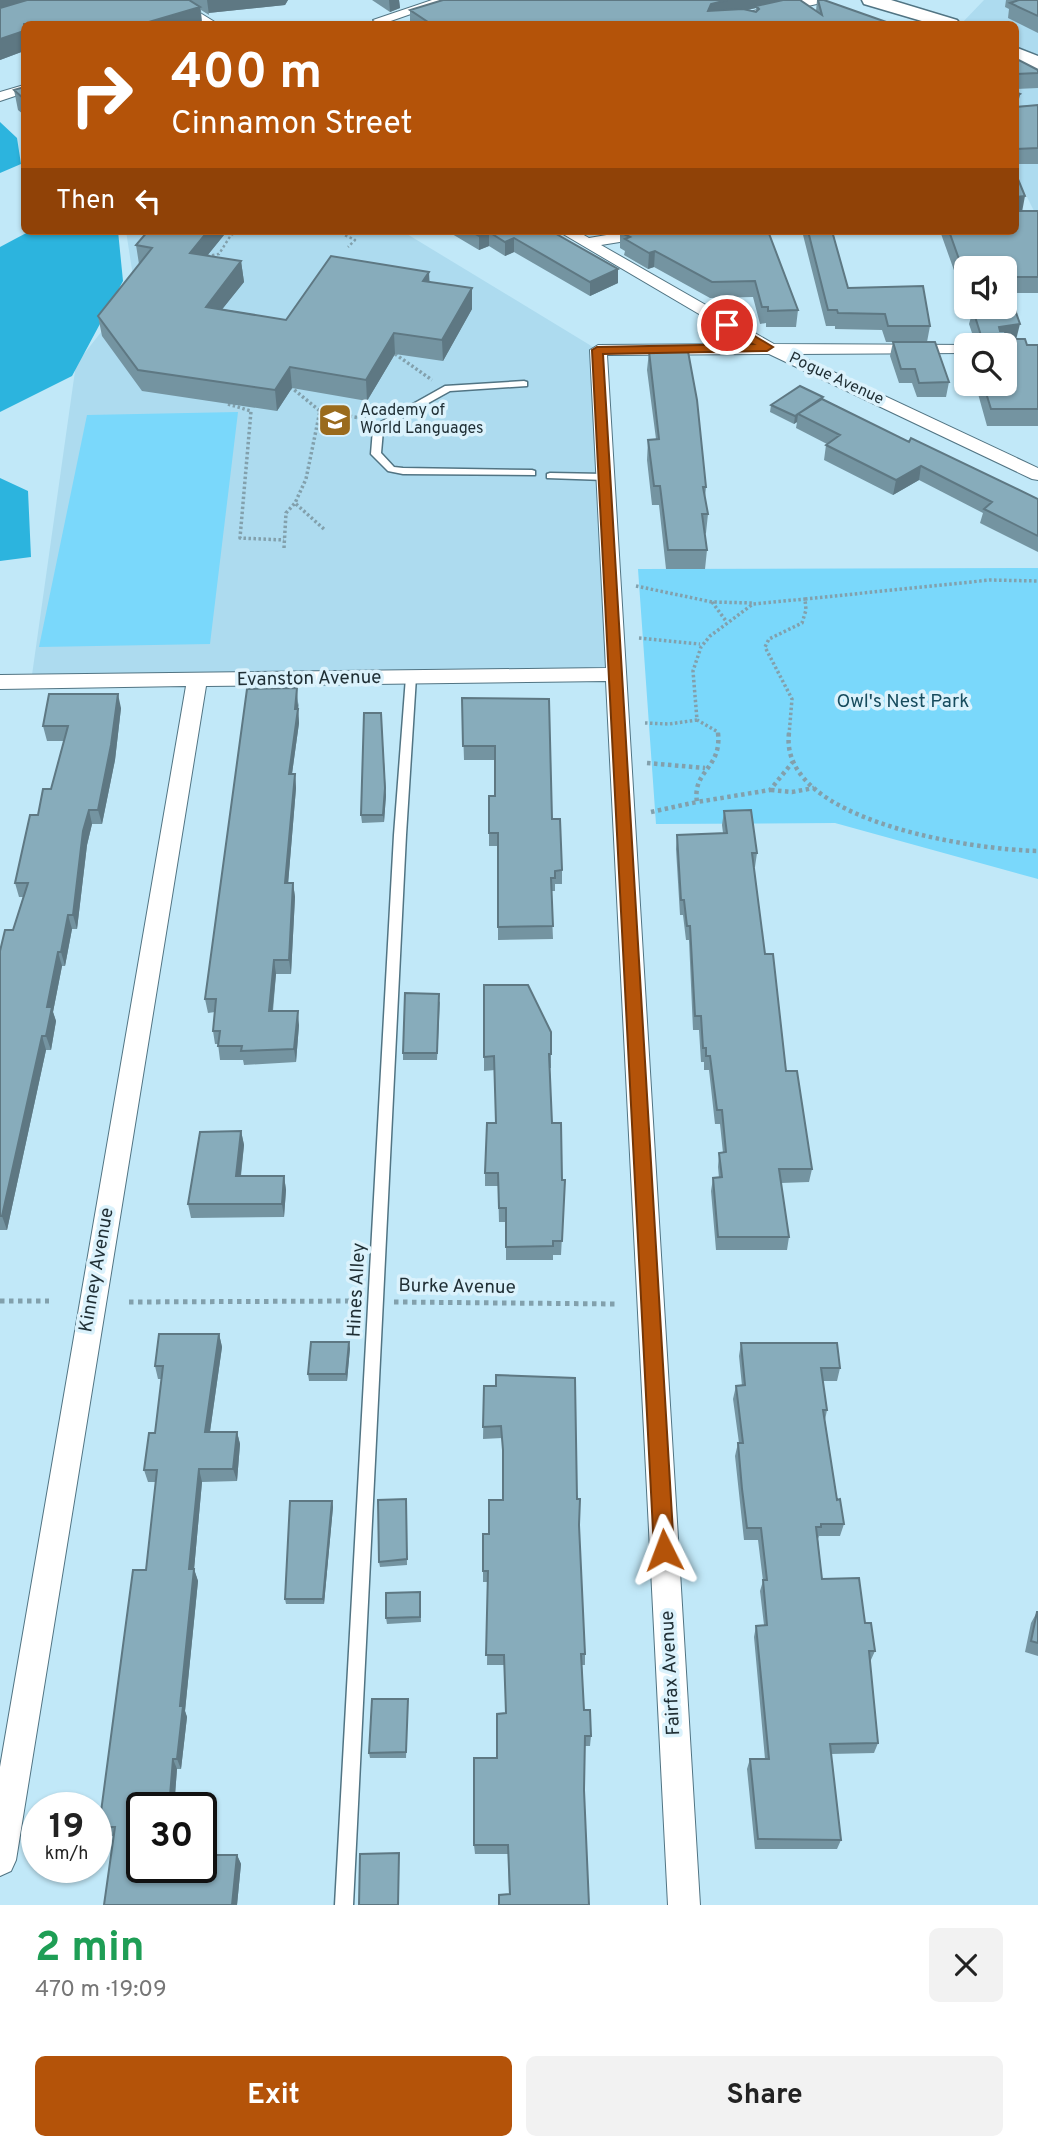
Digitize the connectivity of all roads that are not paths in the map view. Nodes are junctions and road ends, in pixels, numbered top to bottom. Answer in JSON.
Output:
{"nodes":[{"id":1,"x":170,"y":0,"type":"edge"},
{"id":2,"x":445,"y":0,"type":"edge"},
{"id":3,"x":816,"y":0,"type":"edge"},
{"id":4,"x":871,"y":0,"type":"edge"},
{"id":5,"x":380,"y":20,"type":"dead end"},
{"id":6,"x":206,"y":21,"type":"edge"},
{"id":7,"x":749,"y":21,"type":"edge"},
{"id":8,"x":940,"y":21,"type":"edge"},
{"id":9,"x":1019,"y":54,"type":"edge"},
{"id":10,"x":1038,"y":64,"type":"edge"},
{"id":11,"x":21,"y":90,"type":"edge"},
{"id":12,"x":0,"y":97,"type":"edge"},
{"id":13,"x":573,"y":235,"type":"edge"},
{"id":14,"x":633,"y":235,"type":"edge"},
{"id":15,"x":586,"y":243,"type":"junction"},
{"id":16,"x":767,"y":347,"type":"junction"},
{"id":17,"x":954,"y":348,"type":"edge"},
{"id":18,"x":524,"y":384,"type":"dead end"},
{"id":19,"x":532,"y":473,"type":"dead end"},
{"id":20,"x":1038,"y":475,"type":"edge"},
{"id":21,"x":550,"y":476,"type":"dead end"},
{"id":22,"x":605,"y":477,"type":"junction"},
{"id":23,"x":617,"y":674,"type":"junction"},
{"id":24,"x":411,"y":677,"type":"junction"},
{"id":25,"x":197,"y":681,"type":"junction"},
{"id":26,"x":0,"y":682,"type":"edge"},
{"id":27,"x":0,"y":1860,"type":"edge"},
{"id":28,"x":344,"y":1905,"type":"edge"},
{"id":29,"x":684,"y":1905,"type":"edge"}],
"edges":[{"from":1,"to":6,"type":"street"},
{"from":2,"to":5,"type":"street"},
{"from":3,"to":7,"type":"street"},
{"from":4,"to":8,"type":"main road"},
{"from":9,"to":10,"type":"main road"},
{"from":11,"to":12,"type":"street"},
{"from":13,"to":15,"type":"street","name":"Pogue Avenue"},
{"from":14,"to":15,"type":"street"},
{"from":15,"to":16,"type":"street","name":"Pogue Avenue"},
{"from":16,"to":17,"type":"street"},
{"from":16,"to":20,"type":"street","name":"Pogue Avenue"},
{"from":16,"to":22,"type":"street","name":"Fairfax Avenue"},
{"from":18,"to":19,"type":"lane"},
{"from":21,"to":22,"type":"lane"},
{"from":22,"to":23,"type":"street","name":"Fairfax Avenue"},
{"from":23,"to":24,"type":"street","name":"Evanston Avenue"},
{"from":23,"to":29,"type":"street","name":"Fairfax Avenue"},
{"from":24,"to":25,"type":"street","name":"Evanston Avenue"},
{"from":24,"to":28,"type":"lane","name":"Hines Alley"},
{"from":25,"to":26,"type":"street","name":"Evanston Avenue"},
{"from":25,"to":27,"type":"street","name":"Kinney Avenue"}]}
